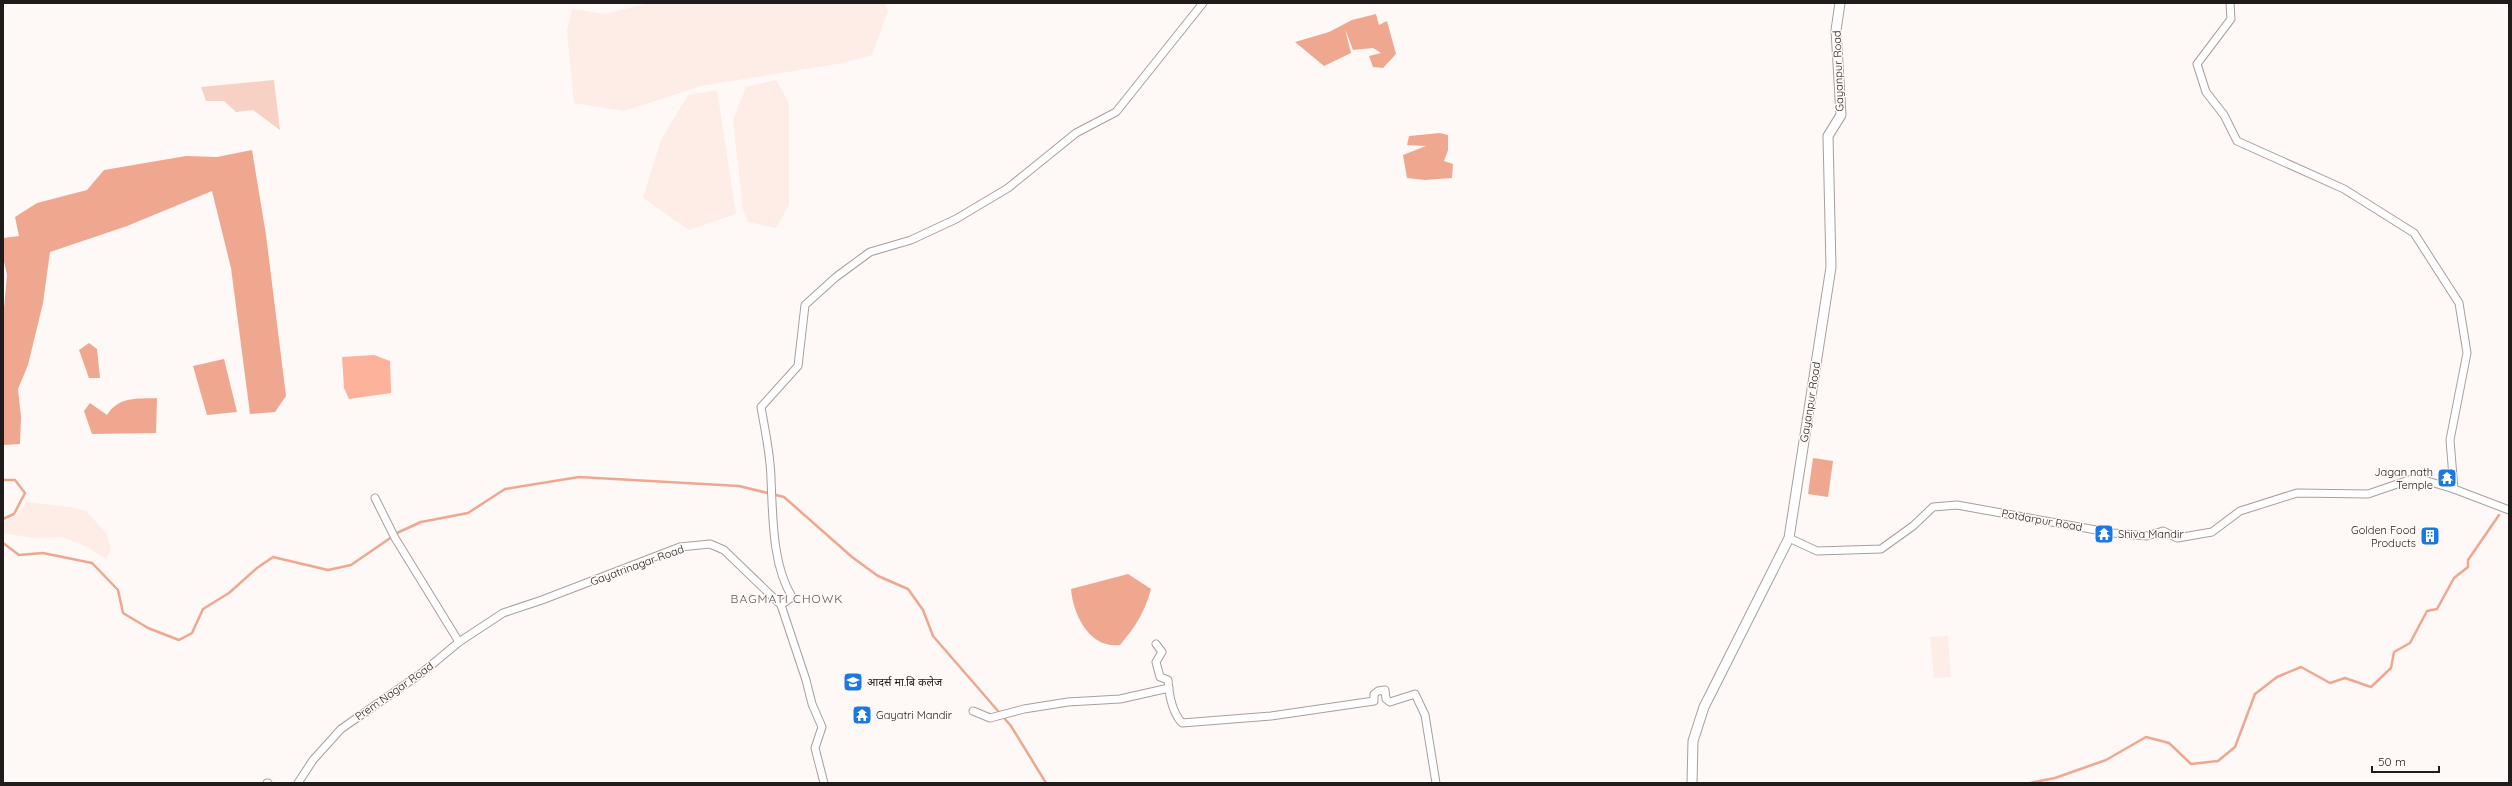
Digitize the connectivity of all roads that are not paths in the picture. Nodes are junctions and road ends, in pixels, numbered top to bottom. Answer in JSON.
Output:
{"nodes":[{"id":1,"x":1203,"y":3,"type":"edge"},
{"id":2,"x":1840,"y":3,"type":"edge"},
{"id":3,"x":2230,"y":3,"type":"edge"},
{"id":4,"x":2454,"y":488,"type":"junction"},
{"id":5,"x":375,"y":498,"type":"dead end"},
{"id":6,"x":2509,"y":510,"type":"edge"},
{"id":7,"x":1789,"y":538,"type":"junction"},
{"id":8,"x":781,"y":605,"type":"junction"},
{"id":9,"x":503,"y":613,"type":"joint"},
{"id":10,"x":458,"y":642,"type":"junction"},
{"id":11,"x":1156,"y":644,"type":"dead end"},
{"id":12,"x":1169,"y":688,"type":"junction"},
{"id":13,"x":973,"y":711,"type":"dead end"},
{"id":14,"x":298,"y":783,"type":"edge"},
{"id":15,"x":824,"y":783,"type":"edge"},
{"id":16,"x":1436,"y":783,"type":"edge"},
{"id":17,"x":1692,"y":783,"type":"edge"}],
"edges":[{"from":1,"to":8,"type":"street"},
{"from":2,"to":7,"type":"street","name":"Gayanpur Road"},
{"from":3,"to":4,"type":"street"},
{"from":4,"to":6,"type":"street","name":"Potdarpur Road"},
{"from":4,"to":7,"type":"street","name":"Potdarpur Road"},
{"from":5,"to":10,"type":"street"},
{"from":7,"to":17,"type":"street","name":"Gayanpur Road"},
{"from":8,"to":9,"type":"street","name":"Gayatrinagar Road"},
{"from":8,"to":15,"type":"street","name":"Gayatrinagar Road"},
{"from":9,"to":10,"type":"street","name":"Prem Nagar Road"},
{"from":10,"to":14,"type":"street","name":"Prem Nagar Road"},
{"from":11,"to":12,"type":"street"},
{"from":12,"to":13,"type":"street"},
{"from":12,"to":16,"type":"street"}]}
